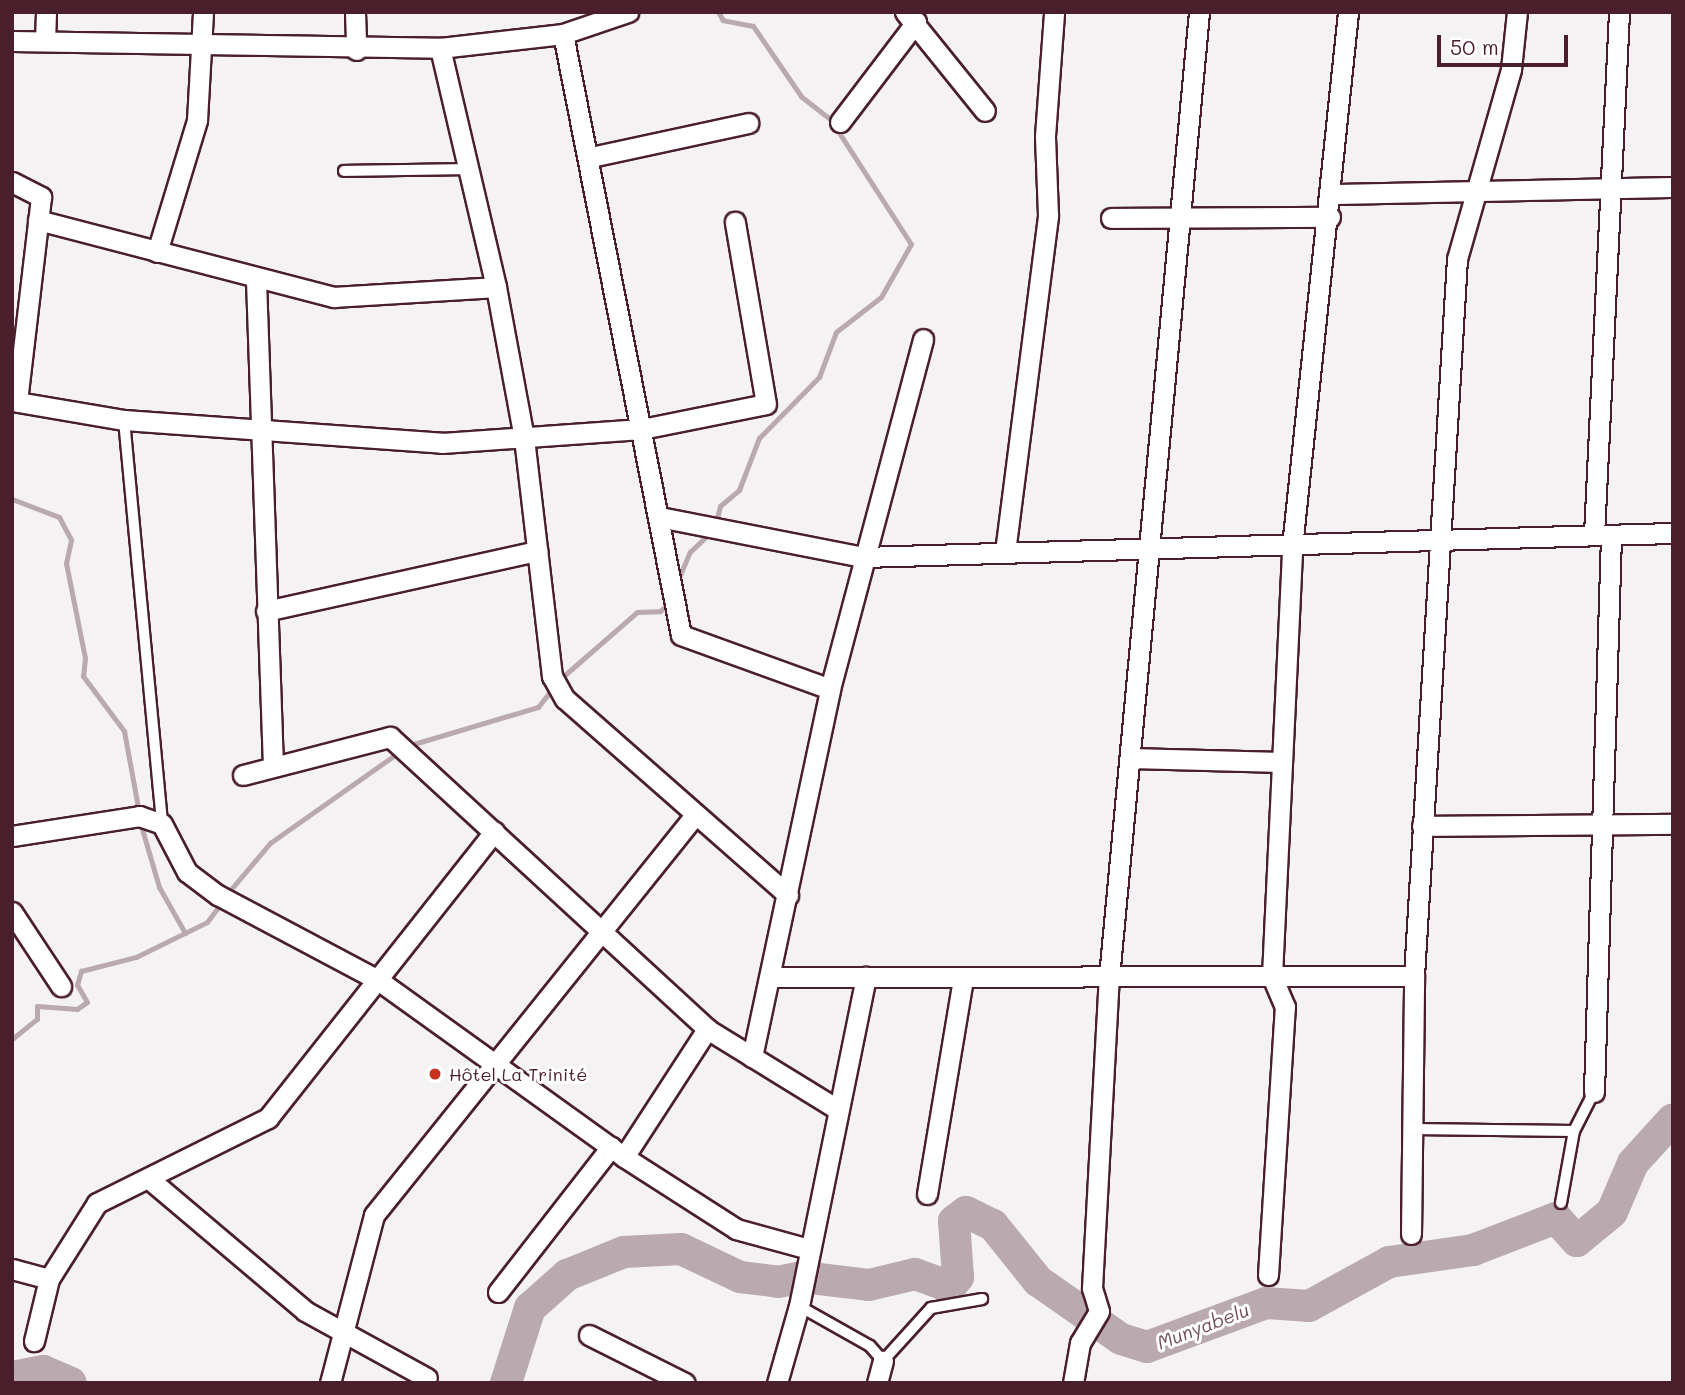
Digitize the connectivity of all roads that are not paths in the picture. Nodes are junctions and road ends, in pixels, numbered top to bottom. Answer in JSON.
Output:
{"nodes":[{"id":1,"x":46,"y":12,"type":"edge"},
{"id":2,"x":203,"y":12,"type":"edge"},
{"id":3,"x":355,"y":12,"type":"edge"},
{"id":4,"x":1054,"y":12,"type":"edge"},
{"id":5,"x":1199,"y":12,"type":"edge"},
{"id":6,"x":1348,"y":12,"type":"edge"},
{"id":7,"x":1517,"y":12,"type":"edge"},
{"id":8,"x":1619,"y":12,"type":"edge"},
{"id":9,"x":623,"y":13,"type":"edge"},
{"id":10,"x":915,"y":16,"type":"edge"},
{"id":11,"x":563,"y":34,"type":"junction"},
{"id":12,"x":12,"y":41,"type":"edge"},
{"id":13,"x":45,"y":41,"type":"junction"},
{"id":14,"x":204,"y":45,"type":"junction"},
{"id":15,"x":440,"y":48,"type":"junction"},
{"id":16,"x":356,"y":50,"type":"junction"},
{"id":17,"x":985,"y":111,"type":"dead end"},
{"id":18,"x":748,"y":122,"type":"dead end"},
{"id":19,"x":839,"y":122,"type":"dead end"},
{"id":20,"x":592,"y":157,"type":"junction"},
{"id":21,"x":467,"y":169,"type":"junction"},
{"id":22,"x":344,"y":171,"type":"dead end"},
{"id":23,"x":12,"y":182,"type":"edge"},
{"id":24,"x":1673,"y":187,"type":"edge"},
{"id":25,"x":1612,"y":188,"type":"junction"},
{"id":26,"x":1475,"y":190,"type":"junction"},
{"id":27,"x":1334,"y":194,"type":"junction"},
{"id":28,"x":1182,"y":217,"type":"junction"},
{"id":29,"x":1330,"y":217,"type":"junction"},
{"id":30,"x":1111,"y":218,"type":"dead end"},
{"id":31,"x":38,"y":220,"type":"junction"},
{"id":32,"x":735,"y":222,"type":"dead end"},
{"id":33,"x":157,"y":252,"type":"junction"},
{"id":34,"x":256,"y":280,"type":"junction"},
{"id":35,"x":496,"y":287,"type":"junction"},
{"id":36,"x":923,"y":338,"type":"dead end"},
{"id":37,"x":15,"y":402,"type":"edge"},
{"id":38,"x":124,"y":420,"type":"junction"},
{"id":39,"x":642,"y":429,"type":"junction"},
{"id":40,"x":260,"y":430,"type":"junction"},
{"id":41,"x":524,"y":438,"type":"junction"},
{"id":42,"x":659,"y":517,"type":"junction"},
{"id":43,"x":1673,"y":533,"type":"edge"},
{"id":44,"x":1603,"y":535,"type":"junction"},
{"id":45,"x":1442,"y":543,"type":"junction"},
{"id":46,"x":1292,"y":547,"type":"junction"},
{"id":47,"x":1153,"y":549,"type":"junction"},
{"id":48,"x":537,"y":551,"type":"junction"},
{"id":49,"x":1005,"y":552,"type":"junction"},
{"id":50,"x":863,"y":557,"type":"junction"},
{"id":51,"x":266,"y":611,"type":"junction"},
{"id":52,"x":830,"y":689,"type":"junction"},
{"id":53,"x":1130,"y":758,"type":"junction"},
{"id":54,"x":1282,"y":762,"type":"junction"},
{"id":55,"x":273,"y":766,"type":"junction"},
{"id":56,"x":243,"y":775,"type":"dead end"},
{"id":57,"x":695,"y":815,"type":"junction"},
{"id":58,"x":162,"y":824,"type":"junction"},
{"id":59,"x":1604,"y":824,"type":"junction"},
{"id":60,"x":1673,"y":824,"type":"edge"},
{"id":61,"x":1422,"y":826,"type":"junction"},
{"id":62,"x":494,"y":832,"type":"junction"},
{"id":63,"x":12,"y":836,"type":"edge"},
{"id":64,"x":788,"y":895,"type":"junction"},
{"id":65,"x":12,"y":912,"type":"edge"},
{"id":66,"x":602,"y":932,"type":"junction"},
{"id":67,"x":771,"y":976,"type":"junction"},
{"id":68,"x":1272,"y":976,"type":"junction"},
{"id":69,"x":1414,"y":976,"type":"junction"},
{"id":70,"x":866,"y":977,"type":"junction"},
{"id":71,"x":1109,"y":977,"type":"junction"},
{"id":72,"x":378,"y":980,"type":"junction"},
{"id":73,"x":963,"y":980,"type":"junction"},
{"id":74,"x":61,"y":986,"type":"dead end"},
{"id":75,"x":707,"y":1029,"type":"junction"},
{"id":76,"x":752,"y":1058,"type":"junction"},
{"id":77,"x":495,"y":1062,"type":"junction"},
{"id":78,"x":1594,"y":1092,"type":"joint"},
{"id":79,"x":837,"y":1109,"type":"junction"},
{"id":80,"x":1412,"y":1129,"type":"junction"},
{"id":81,"x":1574,"y":1131,"type":"junction"},
{"id":82,"x":617,"y":1152,"type":"junction"},
{"id":83,"x":149,"y":1179,"type":"junction"},
{"id":84,"x":927,"y":1194,"type":"dead end"},
{"id":85,"x":1561,"y":1203,"type":"dead end"},
{"id":86,"x":1411,"y":1234,"type":"dead end"},
{"id":87,"x":808,"y":1255,"type":"junction"},
{"id":88,"x":12,"y":1269,"type":"edge"},
{"id":89,"x":1268,"y":1275,"type":"dead end"},
{"id":90,"x":49,"y":1279,"type":"junction"},
{"id":91,"x":498,"y":1292,"type":"dead end"},
{"id":92,"x":982,"y":1299,"type":"dead end"},
{"id":93,"x":799,"y":1306,"type":"junction"},
{"id":94,"x":346,"y":1330,"type":"junction"},
{"id":95,"x":589,"y":1335,"type":"dead end"},
{"id":96,"x":34,"y":1341,"type":"dead end"},
{"id":97,"x":883,"y":1361,"type":"junction"},
{"id":98,"x":427,"y":1378,"type":"dead end"},
{"id":99,"x":331,"y":1383,"type":"edge"},
{"id":100,"x":685,"y":1383,"type":"edge"},
{"id":101,"x":777,"y":1383,"type":"edge"},
{"id":102,"x":877,"y":1383,"type":"edge"},
{"id":103,"x":1073,"y":1383,"type":"edge"}],
"edges":[{"from":1,"to":13,"type":"street"},
{"from":2,"to":14,"type":"street"},
{"from":3,"to":16,"type":"street"},
{"from":4,"to":49,"type":"street"},
{"from":5,"to":28,"type":"street"},
{"from":6,"to":27,"type":"street"},
{"from":7,"to":26,"type":"street"},
{"from":8,"to":25,"type":"street"},
{"from":9,"to":11,"type":"street"},
{"from":10,"to":17,"type":"street"},
{"from":10,"to":19,"type":"street"},
{"from":11,"to":15,"type":"street"},
{"from":11,"to":20,"type":"street"},
{"from":12,"to":13,"type":"street"},
{"from":13,"to":14,"type":"street"},
{"from":14,"to":16,"type":"street"},
{"from":14,"to":33,"type":"street"},
{"from":15,"to":16,"type":"street"},
{"from":15,"to":21,"type":"street"},
{"from":18,"to":20,"type":"street"},
{"from":20,"to":39,"type":"street"},
{"from":21,"to":22,"type":"lane"},
{"from":21,"to":35,"type":"street"},
{"from":23,"to":31,"type":"street"},
{"from":24,"to":25,"type":"street"},
{"from":25,"to":26,"type":"street"},
{"from":25,"to":44,"type":"street"},
{"from":26,"to":27,"type":"street"},
{"from":26,"to":45,"type":"street"},
{"from":27,"to":29,"type":"street"},
{"from":28,"to":29,"type":"street"},
{"from":28,"to":30,"type":"street"},
{"from":28,"to":47,"type":"street"},
{"from":29,"to":46,"type":"street"},
{"from":31,"to":33,"type":"street"},
{"from":31,"to":37,"type":"street"},
{"from":32,"to":39,"type":"street"},
{"from":33,"to":34,"type":"street"},
{"from":34,"to":35,"type":"street"},
{"from":34,"to":40,"type":"street"},
{"from":35,"to":41,"type":"street"},
{"from":36,"to":50,"type":"street"},
{"from":37,"to":38,"type":"street"},
{"from":38,"to":40,"type":"street"},
{"from":38,"to":58,"type":"lane"},
{"from":39,"to":41,"type":"street"},
{"from":39,"to":42,"type":"street"},
{"from":40,"to":41,"type":"street"},
{"from":40,"to":51,"type":"street"},
{"from":41,"to":48,"type":"street"},
{"from":42,"to":50,"type":"street"},
{"from":42,"to":52,"type":"street"},
{"from":43,"to":44,"type":"street"},
{"from":44,"to":45,"type":"street"},
{"from":44,"to":59,"type":"street"},
{"from":45,"to":46,"type":"street"},
{"from":45,"to":61,"type":"street"},
{"from":46,"to":47,"type":"street"},
{"from":46,"to":54,"type":"street"},
{"from":47,"to":49,"type":"street"},
{"from":47,"to":53,"type":"street"},
{"from":48,"to":51,"type":"street"},
{"from":48,"to":57,"type":"street"},
{"from":49,"to":50,"type":"street"},
{"from":50,"to":52,"type":"street"},
{"from":51,"to":55,"type":"street"},
{"from":52,"to":64,"type":"street"},
{"from":53,"to":54,"type":"street"},
{"from":53,"to":71,"type":"street"},
{"from":54,"to":68,"type":"street"},
{"from":55,"to":56,"type":"street"},
{"from":55,"to":62,"type":"street"},
{"from":57,"to":64,"type":"street"},
{"from":57,"to":66,"type":"street"},
{"from":58,"to":63,"type":"street"},
{"from":58,"to":72,"type":"street"},
{"from":59,"to":60,"type":"street"},
{"from":59,"to":61,"type":"street"},
{"from":59,"to":78,"type":"street"},
{"from":61,"to":69,"type":"street"},
{"from":62,"to":66,"type":"street"},
{"from":62,"to":72,"type":"street"},
{"from":64,"to":67,"type":"street"},
{"from":65,"to":74,"type":"street"},
{"from":66,"to":75,"type":"street"},
{"from":66,"to":77,"type":"street"},
{"from":67,"to":70,"type":"street"},
{"from":67,"to":76,"type":"street"},
{"from":68,"to":69,"type":"street"},
{"from":68,"to":71,"type":"street"},
{"from":68,"to":89,"type":"street"},
{"from":69,"to":80,"type":"street"},
{"from":70,"to":73,"type":"street"},
{"from":70,"to":79,"type":"street"},
{"from":71,"to":73,"type":"street"},
{"from":71,"to":103,"type":"street"},
{"from":72,"to":77,"type":"street"},
{"from":72,"to":83,"type":"street"},
{"from":73,"to":84,"type":"street"},
{"from":75,"to":76,"type":"street"},
{"from":75,"to":82,"type":"street"},
{"from":76,"to":79,"type":"street"},
{"from":77,"to":82,"type":"street"},
{"from":77,"to":94,"type":"street"},
{"from":78,"to":81,"type":"lane"},
{"from":79,"to":87,"type":"street"},
{"from":80,"to":81,"type":"lane"},
{"from":80,"to":86,"type":"street"},
{"from":81,"to":85,"type":"lane"},
{"from":82,"to":87,"type":"street"},
{"from":82,"to":91,"type":"street"},
{"from":83,"to":90,"type":"street"},
{"from":83,"to":94,"type":"street"},
{"from":87,"to":93,"type":"street"},
{"from":88,"to":90,"type":"street"},
{"from":90,"to":96,"type":"street"},
{"from":92,"to":97,"type":"lane"},
{"from":93,"to":97,"type":"lane"},
{"from":93,"to":101,"type":"street"},
{"from":94,"to":98,"type":"street"},
{"from":94,"to":99,"type":"street"},
{"from":95,"to":100,"type":"street"},
{"from":97,"to":102,"type":"street"}]}
